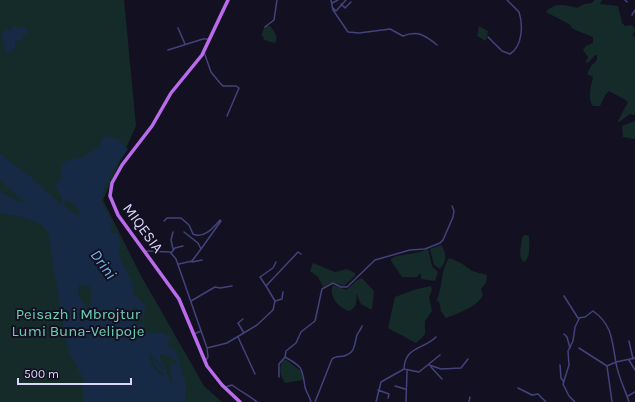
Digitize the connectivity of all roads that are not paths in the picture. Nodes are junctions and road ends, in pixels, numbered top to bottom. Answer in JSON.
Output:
{"nodes":[{"id":1,"x":228,"y":0,"type":"edge"},
{"id":2,"x":277,"y":0,"type":"edge"},
{"id":3,"x":331,"y":0,"type":"edge"},
{"id":4,"x":338,"y":0,"type":"edge"},
{"id":5,"x":346,"y":0,"type":"edge"},
{"id":6,"x":507,"y":0,"type":"edge"},
{"id":7,"x":625,"y":0,"type":"edge"},
{"id":8,"x":351,"y":2,"type":"dead end"},
{"id":9,"x":627,"y":2,"type":"dead end"},
{"id":10,"x":332,"y":3,"type":"junction"},
{"id":11,"x":341,"y":4,"type":"junction"},
{"id":12,"x":332,"y":7,"type":"junction"},
{"id":13,"x":635,"y":10,"type":"edge"},
{"id":14,"x":632,"y":14,"type":"dead end"},
{"id":15,"x":266,"y":27,"type":"dead end"},
{"id":16,"x":178,"y":28,"type":"dead end"},
{"id":17,"x":488,"y":37,"type":"dead end"},
{"id":18,"x":209,"y":39,"type":"junction"},
{"id":19,"x":185,"y":44,"type":"junction"},
{"id":20,"x":437,"y":45,"type":"dead end"},
{"id":21,"x":168,"y":50,"type":"dead end"},
{"id":22,"x":203,"y":52,"type":"junction"},
{"id":23,"x":227,"y":116,"type":"dead end"},
{"id":24,"x":452,"y":206,"type":"dead end"},
{"id":25,"x":164,"y":221,"type":"dead end"},
{"id":26,"x":173,"y":232,"type":"dead end"},
{"id":27,"x":184,"y":232,"type":"dead end"},
{"id":28,"x":183,"y":246,"type":"dead end"},
{"id":29,"x":173,"y":249,"type":"junction"},
{"id":30,"x":201,"y":249,"type":"junction"},
{"id":31,"x":144,"y":252,"type":"junction"},
{"id":32,"x":171,"y":253,"type":"junction"},
{"id":33,"x":301,"y":254,"type":"dead end"},
{"id":34,"x":202,"y":260,"type":"dead end"},
{"id":35,"x":189,"y":262,"type":"junction"},
{"id":36,"x":276,"y":262,"type":"dead end"},
{"id":37,"x":179,"y":264,"type":"junction"},
{"id":38,"x":232,"y":286,"type":"dead end"},
{"id":39,"x":266,"y":286,"type":"junction"},
{"id":40,"x":283,"y":292,"type":"dead end"},
{"id":41,"x":564,"y":296,"type":"dead end"},
{"id":42,"x":191,"y":301,"type":"junction"},
{"id":43,"x":275,"y":301,"type":"junction"},
{"id":44,"x":244,"y":318,"type":"dead end"},
{"id":45,"x":580,"y":318,"type":"junction"},
{"id":46,"x":362,"y":326,"type":"dead end"},
{"id":47,"x":201,"y":331,"type":"junction"},
{"id":48,"x":244,"y":333,"type":"junction"},
{"id":49,"x":194,"y":334,"type":"junction"},
{"id":50,"x":564,"y":334,"type":"dead end"},
{"id":51,"x":238,"y":337,"type":"junction"},
{"id":52,"x":436,"y":337,"type":"dead end"},
{"id":53,"x":629,"y":341,"type":"dead end"},
{"id":54,"x":207,"y":348,"type":"junction"},
{"id":55,"x":570,"y":348,"type":"junction"},
{"id":56,"x":578,"y":348,"type":"dead end"},
{"id":57,"x":440,"y":355,"type":"dead end"},
{"id":58,"x":284,"y":357,"type":"junction"},
{"id":59,"x":634,"y":358,"type":"edge"},
{"id":60,"x":468,"y":359,"type":"dead end"},
{"id":61,"x":629,"y":360,"type":"junction"},
{"id":62,"x":204,"y":361,"type":"junction"},
{"id":63,"x":616,"y":362,"type":"junction"},
{"id":64,"x":560,"y":365,"type":"dead end"},
{"id":65,"x":430,"y":366,"type":"junction"},
{"id":66,"x":607,"y":366,"type":"junction"},
{"id":67,"x":404,"y":369,"type":"junction"},
{"id":68,"x":635,"y":370,"type":"edge"},
{"id":69,"x":407,"y":371,"type":"junction"},
{"id":70,"x":255,"y":374,"type":"dead end"},
{"id":71,"x":279,"y":378,"type":"dead end"},
{"id":72,"x":442,"y":379,"type":"dead end"},
{"id":73,"x":564,"y":382,"type":"junction"},
{"id":74,"x":395,"y":386,"type":"dead end"},
{"id":75,"x":225,"y":388,"type":"junction"},
{"id":76,"x":518,"y":388,"type":"dead end"},
{"id":77,"x":378,"y":389,"type":"junction"},
{"id":78,"x":405,"y":389,"type":"junction"},
{"id":79,"x":635,"y":392,"type":"edge"},
{"id":80,"x":470,"y":397,"type":"dead end"},
{"id":81,"x":627,"y":397,"type":"junction"},
{"id":82,"x":388,"y":398,"type":"dead end"},
{"id":83,"x":240,"y":402,"type":"edge"},
{"id":84,"x":256,"y":402,"type":"edge"},
{"id":85,"x":311,"y":402,"type":"edge"},
{"id":86,"x":315,"y":402,"type":"edge"},
{"id":87,"x":376,"y":402,"type":"edge"},
{"id":88,"x":406,"y":402,"type":"edge"},
{"id":89,"x":469,"y":402,"type":"edge"},
{"id":90,"x":546,"y":402,"type":"edge"},
{"id":91,"x":575,"y":402,"type":"edge"},
{"id":92,"x":612,"y":402,"type":"edge"},
{"id":93,"x":629,"y":402,"type":"edge"}],
"edges":[{"from":1,"to":18,"type":"main road","name":"MIQESIA"},
{"from":2,"to":15,"type":"street"},
{"from":3,"to":10,"type":"street"},
{"from":4,"to":10,"type":"street"},
{"from":5,"to":11,"type":"street"},
{"from":6,"to":17,"type":"street"},
{"from":7,"to":9,"type":"street"},
{"from":8,"to":11,"type":"street"},
{"from":10,"to":12,"type":"street"},
{"from":11,"to":12,"type":"street"},
{"from":12,"to":20,"type":"street"},
{"from":13,"to":14,"type":"street"},
{"from":16,"to":19,"type":"street"},
{"from":18,"to":19,"type":"street"},
{"from":18,"to":22,"type":"main road","name":"MIQESIA"},
{"from":19,"to":21,"type":"street"},
{"from":22,"to":23,"type":"street"},
{"from":22,"to":31,"type":"main road","name":"MIQESIA"},
{"from":24,"to":58,"type":"street"},
{"from":25,"to":30,"type":"street"},
{"from":26,"to":29,"type":"street"},
{"from":27,"to":30,"type":"street"},
{"from":28,"to":29,"type":"street"},
{"from":29,"to":32,"type":"street"},
{"from":30,"to":35,"type":"street"},
{"from":31,"to":32,"type":"street"},
{"from":31,"to":49,"type":"main road","name":"MIQESIA"},
{"from":32,"to":37,"type":"street"},
{"from":33,"to":39,"type":"street"},
{"from":34,"to":35,"type":"street"},
{"from":35,"to":37,"type":"street"},
{"from":36,"to":39,"type":"street"},
{"from":37,"to":42,"type":"street"},
{"from":38,"to":42,"type":"street"},
{"from":39,"to":43,"type":"street"},
{"from":40,"to":43,"type":"street"},
{"from":41,"to":45,"type":"street"},
{"from":42,"to":47,"type":"street"},
{"from":43,"to":48,"type":"street"},
{"from":44,"to":48,"type":"street"},
{"from":45,"to":55,"type":"street"},
{"from":45,"to":63,"type":"street"},
{"from":46,"to":86,"type":"street"},
{"from":47,"to":49,"type":"street"},
{"from":47,"to":54,"type":"street"},
{"from":48,"to":51,"type":"street"},
{"from":49,"to":62,"type":"main road","name":"MIQESIA"},
{"from":50,"to":55,"type":"street"},
{"from":51,"to":54,"type":"street"},
{"from":51,"to":70,"type":"street"},
{"from":52,"to":67,"type":"street"},
{"from":53,"to":59,"type":"street"},
{"from":54,"to":62,"type":"street"},
{"from":55,"to":73,"type":"street"},
{"from":56,"to":66,"type":"street"},
{"from":57,"to":65,"type":"street"},
{"from":58,"to":71,"type":"street"},
{"from":58,"to":85,"type":"street"},
{"from":59,"to":61,"type":"street"},
{"from":60,"to":65,"type":"street"},
{"from":61,"to":63,"type":"street"},
{"from":61,"to":68,"type":"street"},
{"from":62,"to":75,"type":"main road","name":"MIQESIA"},
{"from":63,"to":66,"type":"street"},
{"from":63,"to":81,"type":"street"},
{"from":64,"to":73,"type":"street"},
{"from":65,"to":69,"type":"street"},
{"from":65,"to":72,"type":"street"},
{"from":66,"to":92,"type":"street"},
{"from":67,"to":69,"type":"street"},
{"from":67,"to":77,"type":"street"},
{"from":69,"to":78,"type":"street"},
{"from":73,"to":91,"type":"street"},
{"from":74,"to":78,"type":"street"},
{"from":75,"to":83,"type":"main road","name":"MIQESIA"},
{"from":75,"to":84,"type":"street"},
{"from":76,"to":90,"type":"street"},
{"from":77,"to":82,"type":"street"},
{"from":77,"to":87,"type":"street"},
{"from":78,"to":88,"type":"street"},
{"from":79,"to":81,"type":"street"},
{"from":80,"to":89,"type":"street"},
{"from":81,"to":93,"type":"street"}]}
